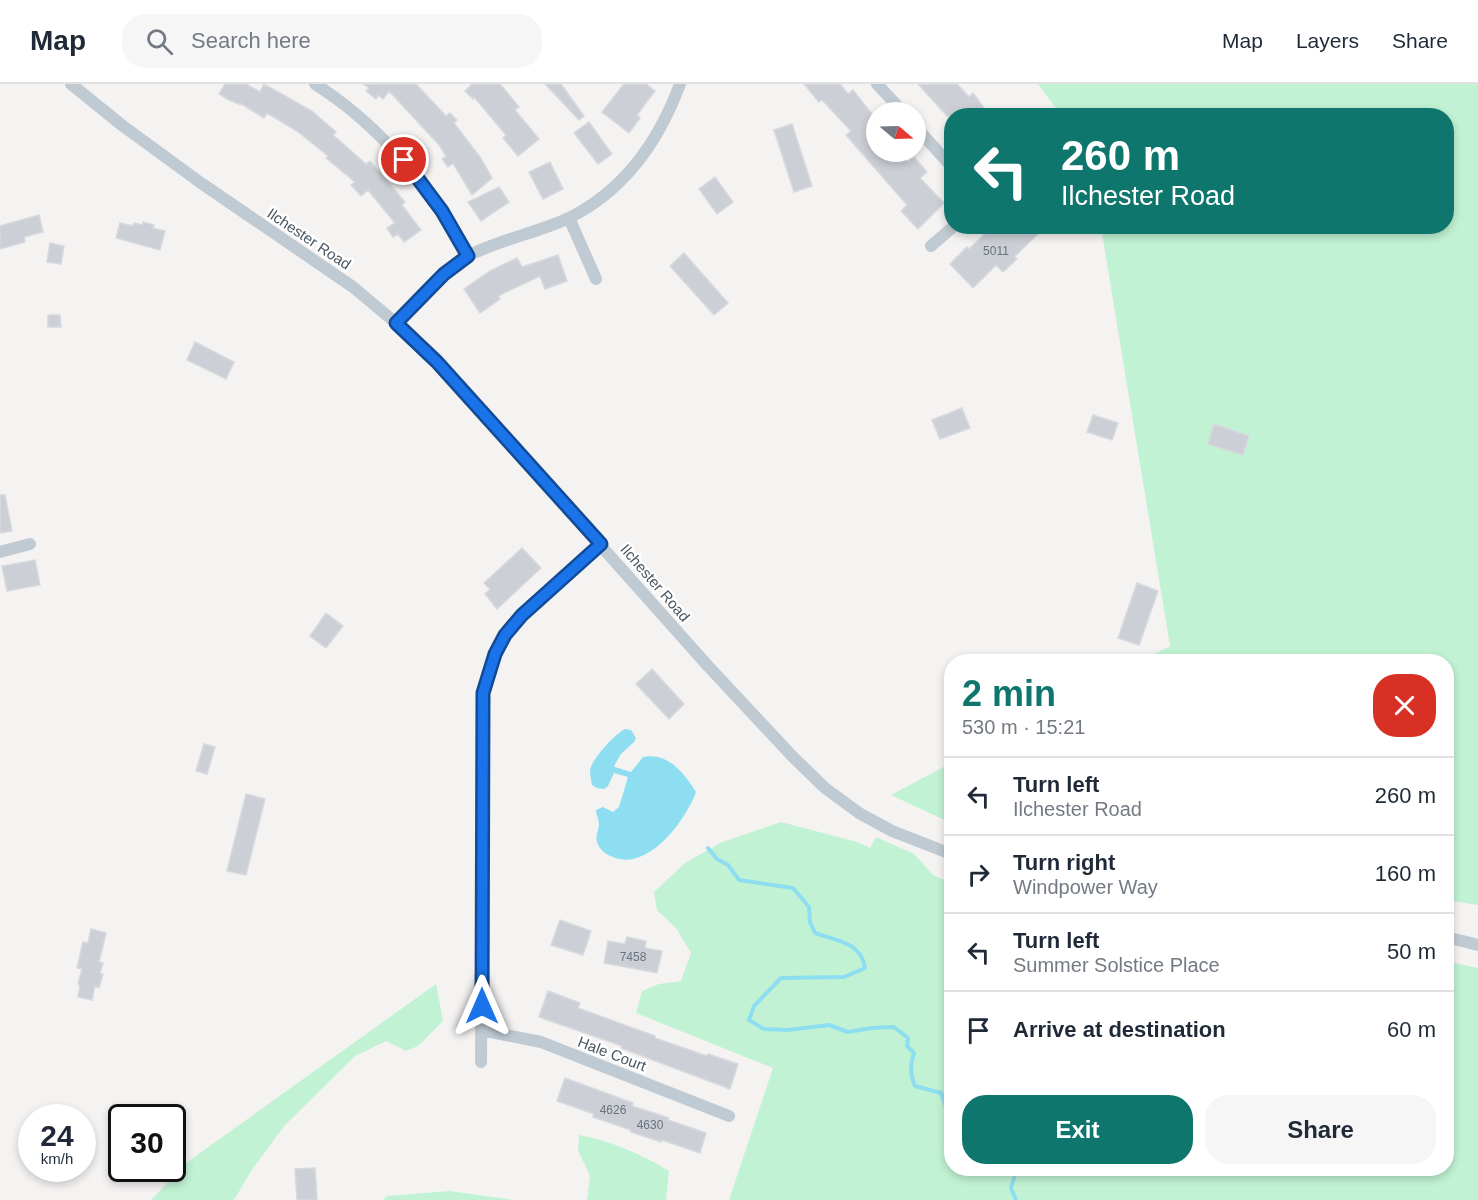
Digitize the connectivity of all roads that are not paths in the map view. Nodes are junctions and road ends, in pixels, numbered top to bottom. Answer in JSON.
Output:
{"nodes":[{"id":1,"x":71,"y":84,"type":"edge"},
{"id":2,"x":315,"y":84,"type":"edge"},
{"id":3,"x":680,"y":84,"type":"edge"},
{"id":4,"x":878,"y":84,"type":"edge"},
{"id":5,"x":894,"y":102,"type":"edge"},
{"id":6,"x":926,"y":138,"type":"edge"},
{"id":7,"x":944,"y":158,"type":"edge"},
{"id":8,"x":569,"y":218,"type":"junction"},
{"id":9,"x":945,"y":234,"type":"edge"},
{"id":10,"x":932,"y":246,"type":"dead end"},
{"id":11,"x":468,"y":256,"type":"junction"},
{"id":12,"x":596,"y":279,"type":"dead end"},
{"id":13,"x":396,"y":323,"type":"junction"},
{"id":14,"x":30,"y":544,"type":"dead end"},
{"id":15,"x":601,"y":544,"type":"junction"},
{"id":16,"x":0,"y":552,"type":"edge"},
{"id":17,"x":944,"y":851,"type":"edge"},
{"id":18,"x":1454,"y":939,"type":"edge"},
{"id":19,"x":1478,"y":945,"type":"edge"},
{"id":20,"x":482,"y":1030,"type":"junction"},
{"id":21,"x":481,"y":1062,"type":"dead end"},
{"id":22,"x":729,"y":1116,"type":"dead end"}],
"edges":[{"from":1,"to":13,"type":"street","name":"Ilchester Road"},
{"from":2,"to":11,"type":"street"},
{"from":3,"to":8,"type":"street"},
{"from":4,"to":5,"type":"street"},
{"from":6,"to":7,"type":"street"},
{"from":8,"to":11,"type":"street"},
{"from":8,"to":12,"type":"street"},
{"from":9,"to":10,"type":"street"},
{"from":11,"to":13,"type":"street"},
{"from":13,"to":15,"type":"street","name":"Ilchester Road"},
{"from":14,"to":16,"type":"street"},
{"from":15,"to":17,"type":"street","name":"Ilchester Road"},
{"from":15,"to":20,"type":"street"},
{"from":18,"to":19,"type":"street"},
{"from":20,"to":21,"type":"street"},
{"from":20,"to":22,"type":"street","name":"Hale Court"}]}
